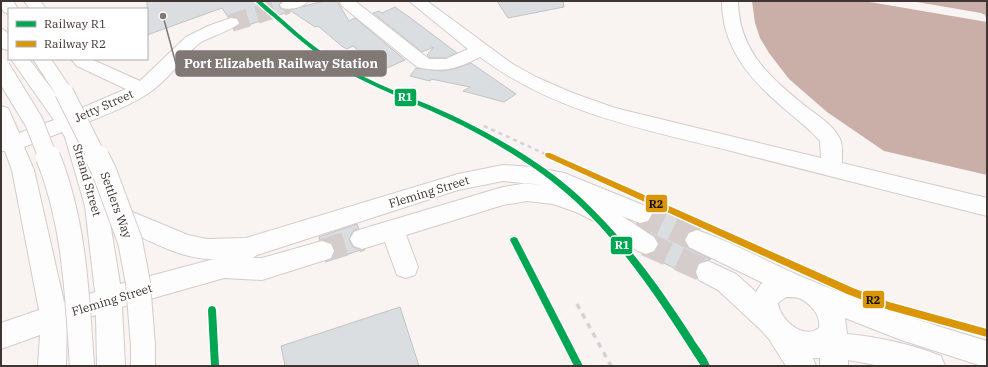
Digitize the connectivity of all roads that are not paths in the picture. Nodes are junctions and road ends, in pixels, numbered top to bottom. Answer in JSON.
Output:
{"nodes":[{"id":1,"x":417,"y":1,"type":"edge"},
{"id":2,"x":730,"y":1,"type":"edge"},
{"id":3,"x":348,"y":3,"type":"dead end"},
{"id":4,"x":228,"y":19,"type":"tunnel mouth"},
{"id":5,"x":1,"y":34,"type":"edge"},
{"id":6,"x":8,"y":43,"type":"edge"},
{"id":7,"x":481,"y":49,"type":"junction"},
{"id":8,"x":21,"y":60,"type":"edge"},
{"id":9,"x":43,"y":60,"type":"edge"},
{"id":10,"x":81,"y":60,"type":"edge"},
{"id":11,"x":1,"y":68,"type":"edge"},
{"id":12,"x":142,"y":89,"type":"junction"},
{"id":13,"x":1,"y":113,"type":"edge"},
{"id":14,"x":66,"y":122,"type":"junction"},
{"id":15,"x":7,"y":144,"type":"edge"},
{"id":16,"x":832,"y":169,"type":"junction"},
{"id":17,"x":96,"y":206,"type":"junction"},
{"id":18,"x":987,"y":207,"type":"edge"},
{"id":19,"x":640,"y":214,"type":"tunnel mouth"},
{"id":20,"x":392,"y":230,"type":"junction"},
{"id":21,"x":362,"y":239,"type":"tunnel mouth"},
{"id":22,"x":697,"y":240,"type":"tunnel mouth"},
{"id":23,"x":646,"y":244,"type":"tunnel mouth"},
{"id":24,"x":246,"y":248,"type":"junction"},
{"id":25,"x":322,"y":251,"type":"tunnel mouth"},
{"id":26,"x":224,"y":267,"type":"junction"},
{"id":27,"x":406,"y":267,"type":"dead end"},
{"id":28,"x":708,"y":272,"type":"tunnel mouth"},
{"id":29,"x":803,"y":288,"type":"junction"},
{"id":30,"x":109,"y":299,"type":"junction"},
{"id":31,"x":54,"y":318,"type":"junction"},
{"id":32,"x":773,"y":326,"type":"junction"},
{"id":33,"x":906,"y":330,"type":"junction"},
{"id":34,"x":1,"y":336,"type":"edge"},
{"id":35,"x":822,"y":349,"type":"edge"},
{"id":36,"x":987,"y":354,"type":"edge"},
{"id":37,"x":916,"y":364,"type":"edge"},
{"id":38,"x":52,"y":366,"type":"edge"},
{"id":39,"x":82,"y":366,"type":"edge"},
{"id":40,"x":111,"y":366,"type":"edge"},
{"id":41,"x":143,"y":366,"type":"edge"}],
"edges":[{"from":1,"to":7,"type":"main road"},
{"from":2,"to":16,"type":"main road"},
{"from":3,"to":7,"type":"main road"},
{"from":4,"to":12,"type":"main road","name":"Jetty Street"},
{"from":5,"to":6,"type":"main road"},
{"from":7,"to":16,"type":"main road"},
{"from":8,"to":14,"type":"main road","name":"Strand Street"},
{"from":9,"to":41,"type":"main road","name":"Settlers Way","bridge":true},
{"from":10,"to":12,"type":"main road"},
{"from":11,"to":39,"type":"main road","bridge":true},
{"from":12,"to":14,"type":"main road","name":"Jetty Street"},
{"from":13,"to":15,"type":"main road"},
{"from":14,"to":15,"type":"main road","name":"Jetty Street"},
{"from":14,"to":17,"type":"main road","name":"Strand Street"},
{"from":15,"to":31,"type":"main road"},
{"from":16,"to":18,"type":"main road"},
{"from":17,"to":24,"type":"main road"},
{"from":17,"to":30,"type":"main road","name":"Strand Street"},
{"from":19,"to":24,"type":"main road","name":"Fleming Street"},
{"from":20,"to":21,"type":"main road"},
{"from":20,"to":23,"type":"main road"},
{"from":20,"to":27,"type":"main road"},
{"from":22,"to":29,"type":"main road"},
{"from":24,"to":26,"type":"main road","name":"Fleming Street"},
{"from":25,"to":26,"type":"main road","name":"Fleming Street"},
{"from":26,"to":30,"type":"main road","name":"Fleming Street"},
{"from":28,"to":32,"type":"main road"},
{"from":29,"to":32,"type":"main road"},
{"from":29,"to":33,"type":"main road"},
{"from":29,"to":35,"type":"main road"},
{"from":30,"to":31,"type":"main road","name":"Fleming Street"},
{"from":30,"to":40,"type":"main road","name":"Strand Street"},
{"from":31,"to":34,"type":"main road","name":"Fleming Street"},
{"from":31,"to":38,"type":"main road"},
{"from":32,"to":35,"type":"main road"},
{"from":33,"to":36,"type":"main road"},
{"from":33,"to":37,"type":"main road"},
{"from":35,"to":37,"type":"main road"}]}
